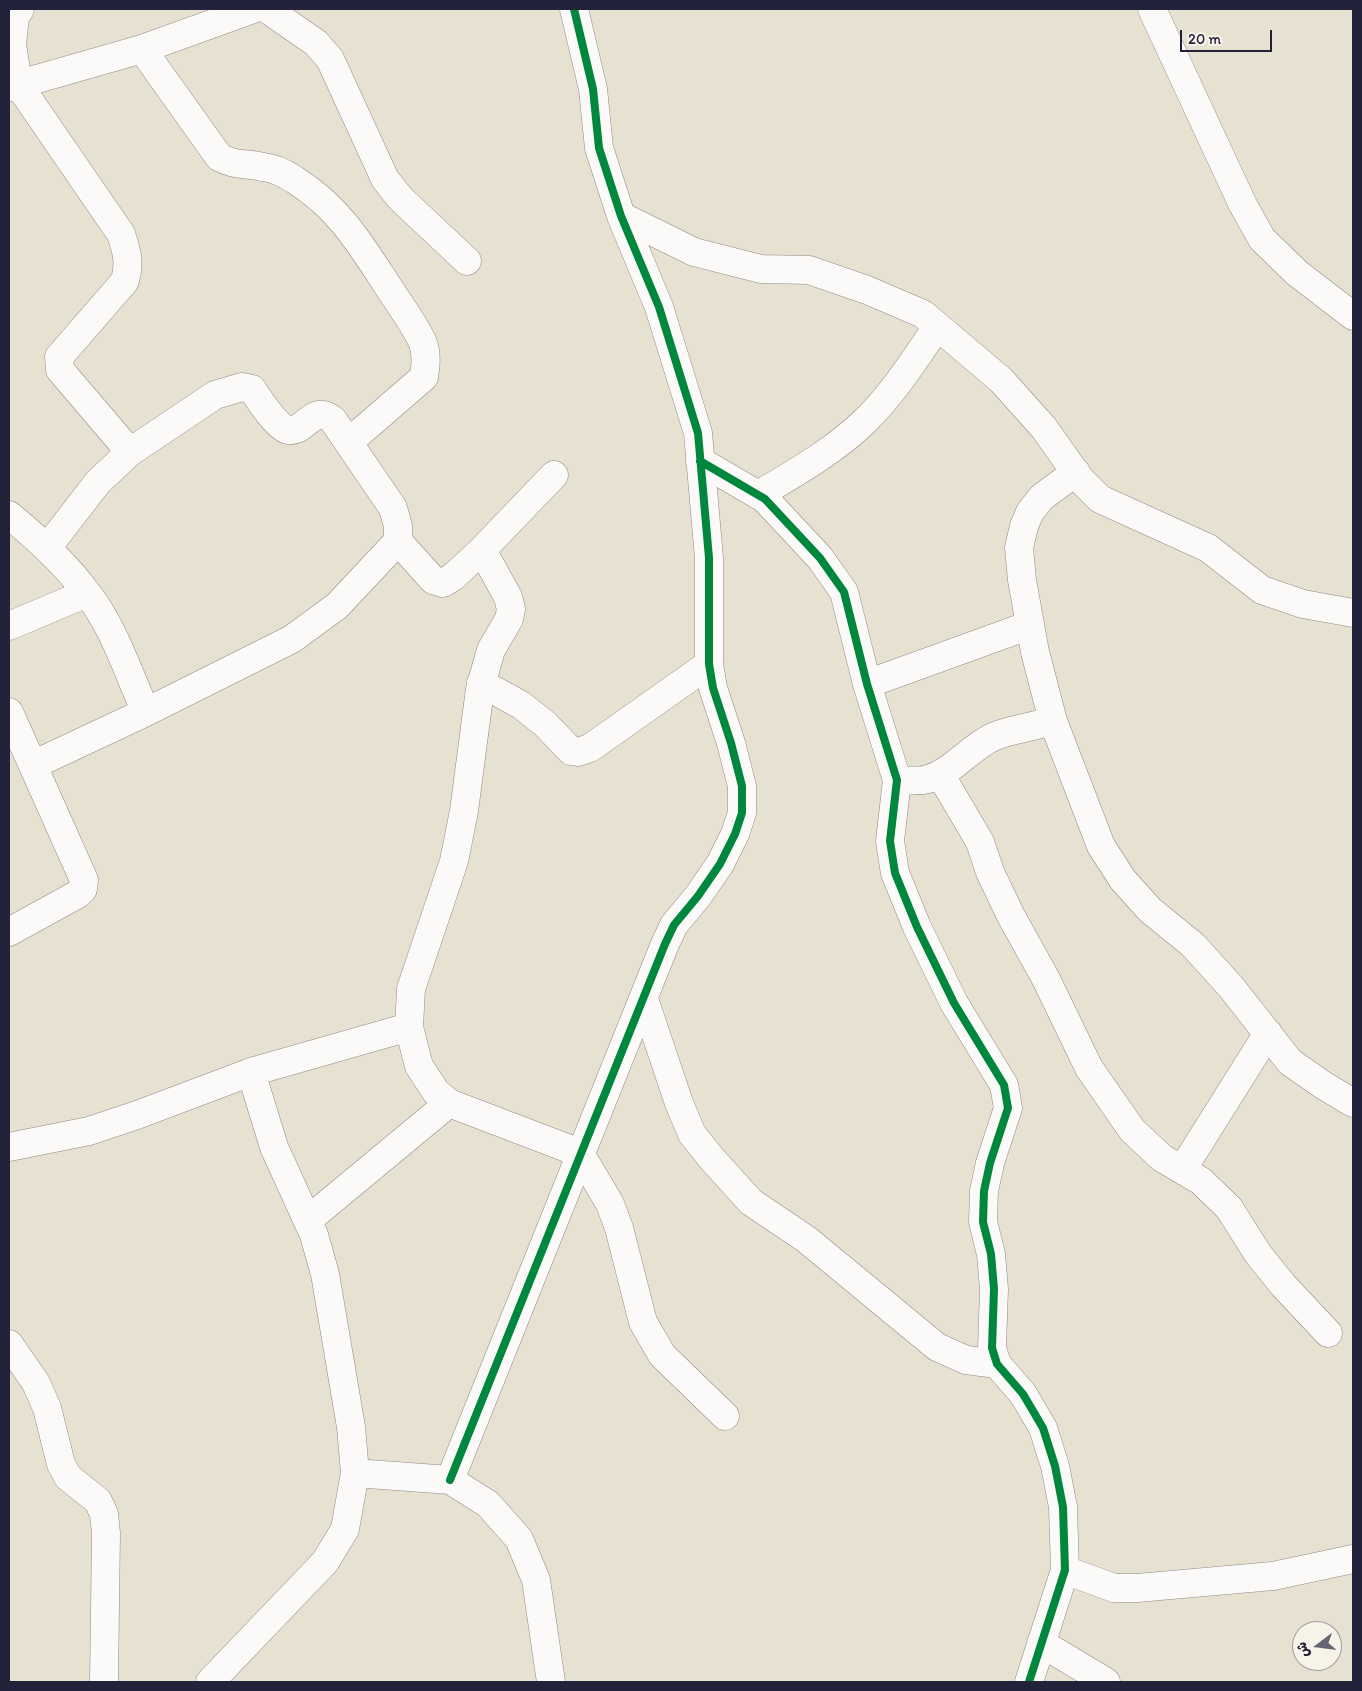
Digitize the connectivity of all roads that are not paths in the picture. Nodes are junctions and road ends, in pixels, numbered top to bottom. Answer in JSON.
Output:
{"nodes":[{"id":1,"x":20,"y":9,"type":"edge"},
{"id":2,"x":253,"y":9,"type":"edge"},
{"id":3,"x":267,"y":9,"type":"edge"},
{"id":4,"x":574,"y":9,"type":"edge"},
{"id":5,"x":1152,"y":9,"type":"edge"},
{"id":6,"x":142,"y":49,"type":"junction"},
{"id":7,"x":14,"y":85,"type":"edge"},
{"id":8,"x":621,"y":216,"type":"junction"},
{"id":9,"x":467,"y":261,"type":"dead end"},
{"id":10,"x":1353,"y":316,"type":"edge"},
{"id":11,"x":937,"y":327,"type":"junction"},
{"id":12,"x":349,"y":442,"type":"junction"},
{"id":13,"x":130,"y":452,"type":"junction"},
{"id":14,"x":700,"y":461,"type":"junction"},
{"id":15,"x":1076,"y":472,"type":"junction"},
{"id":16,"x":554,"y":475,"type":"dead end"},
{"id":17,"x":758,"y":495,"type":"junction"},
{"id":18,"x":9,"y":515,"type":"edge"},
{"id":19,"x":398,"y":541,"type":"junction"},
{"id":20,"x":47,"y":548,"type":"junction"},
{"id":21,"x":482,"y":550,"type":"junction"},
{"id":22,"x":87,"y":593,"type":"junction"},
{"id":23,"x":1353,"y":613,"type":"edge"},
{"id":24,"x":1030,"y":625,"type":"junction"},
{"id":25,"x":9,"y":626,"type":"edge"},
{"id":26,"x":709,"y":664,"type":"junction"},
{"id":27,"x":481,"y":683,"type":"junction"},
{"id":28,"x":867,"y":684,"type":"junction"},
{"id":29,"x":9,"y":712,"type":"edge"},
{"id":30,"x":146,"y":712,"type":"junction"},
{"id":31,"x":1053,"y":721,"type":"junction"},
{"id":32,"x":33,"y":765,"type":"junction"},
{"id":33,"x":940,"y":774,"type":"junction"},
{"id":34,"x":897,"y":780,"type":"junction"},
{"id":35,"x":9,"y":932,"type":"edge"},
{"id":36,"x":644,"y":999,"type":"junction"},
{"id":37,"x":409,"y":1027,"type":"junction"},
{"id":38,"x":1268,"y":1033,"type":"junction"},
{"id":39,"x":251,"y":1072,"type":"junction"},
{"id":40,"x":449,"y":1103,"type":"junction"},
{"id":41,"x":1353,"y":1103,"type":"edge"},
{"id":42,"x":9,"y":1147,"type":"edge"},
{"id":43,"x":580,"y":1153,"type":"junction"},
{"id":44,"x":1182,"y":1170,"type":"junction"},
{"id":45,"x":308,"y":1220,"type":"junction"},
{"id":46,"x":1328,"y":1333,"type":"dead end"},
{"id":47,"x":9,"y":1344,"type":"edge"},
{"id":48,"x":997,"y":1364,"type":"junction"},
{"id":49,"x":725,"y":1416,"type":"dead end"},
{"id":50,"x":355,"y":1473,"type":"junction"},
{"id":51,"x":450,"y":1480,"type":"junction"},
{"id":52,"x":1353,"y":1559,"type":"edge"},
{"id":53,"x":1065,"y":1570,"type":"junction"},
{"id":54,"x":1041,"y":1643,"type":"junction"},
{"id":55,"x":104,"y":1682,"type":"edge"},
{"id":56,"x":210,"y":1682,"type":"edge"},
{"id":57,"x":551,"y":1682,"type":"edge"},
{"id":58,"x":1029,"y":1682,"type":"edge"},
{"id":59,"x":1106,"y":1682,"type":"edge"}],
"edges":[{"from":1,"to":7,"type":"street"},
{"from":2,"to":6,"type":"street"},
{"from":3,"to":9,"type":"street"},
{"from":4,"to":8,"type":"street"},
{"from":5,"to":10,"type":"street"},
{"from":6,"to":7,"type":"street"},
{"from":6,"to":12,"type":"street"},
{"from":7,"to":13,"type":"street"},
{"from":8,"to":11,"type":"street"},
{"from":8,"to":14,"type":"street"},
{"from":11,"to":15,"type":"street"},
{"from":11,"to":17,"type":"street"},
{"from":12,"to":13,"type":"street"},
{"from":12,"to":19,"type":"street"},
{"from":13,"to":20,"type":"street"},
{"from":14,"to":17,"type":"street"},
{"from":14,"to":26,"type":"street"},
{"from":15,"to":23,"type":"street"},
{"from":15,"to":24,"type":"street"},
{"from":16,"to":21,"type":"street"},
{"from":17,"to":28,"type":"street"},
{"from":18,"to":20,"type":"street"},
{"from":19,"to":21,"type":"street"},
{"from":19,"to":30,"type":"street"},
{"from":20,"to":22,"type":"street"},
{"from":21,"to":27,"type":"street"},
{"from":22,"to":25,"type":"street"},
{"from":22,"to":30,"type":"street"},
{"from":24,"to":28,"type":"street"},
{"from":24,"to":31,"type":"street"},
{"from":26,"to":27,"type":"street"},
{"from":26,"to":36,"type":"street"},
{"from":27,"to":37,"type":"street"},
{"from":28,"to":34,"type":"street"},
{"from":29,"to":32,"type":"street"},
{"from":30,"to":32,"type":"street"},
{"from":31,"to":33,"type":"street"},
{"from":31,"to":38,"type":"street"},
{"from":32,"to":35,"type":"street"},
{"from":33,"to":34,"type":"street"},
{"from":33,"to":44,"type":"street"},
{"from":34,"to":48,"type":"street"},
{"from":36,"to":43,"type":"street"},
{"from":36,"to":48,"type":"street"},
{"from":37,"to":39,"type":"street"},
{"from":37,"to":40,"type":"street"},
{"from":38,"to":41,"type":"street"},
{"from":38,"to":44,"type":"street"},
{"from":39,"to":42,"type":"street"},
{"from":39,"to":45,"type":"street"},
{"from":40,"to":43,"type":"street"},
{"from":40,"to":45,"type":"street"},
{"from":43,"to":49,"type":"street"},
{"from":43,"to":51,"type":"street"},
{"from":44,"to":46,"type":"street"},
{"from":45,"to":50,"type":"street"},
{"from":47,"to":55,"type":"street"},
{"from":48,"to":53,"type":"street"},
{"from":50,"to":51,"type":"street"},
{"from":50,"to":56,"type":"street"},
{"from":51,"to":57,"type":"street"},
{"from":52,"to":53,"type":"street"},
{"from":53,"to":54,"type":"street"},
{"from":54,"to":58,"type":"street"},
{"from":54,"to":59,"type":"street"}]}
